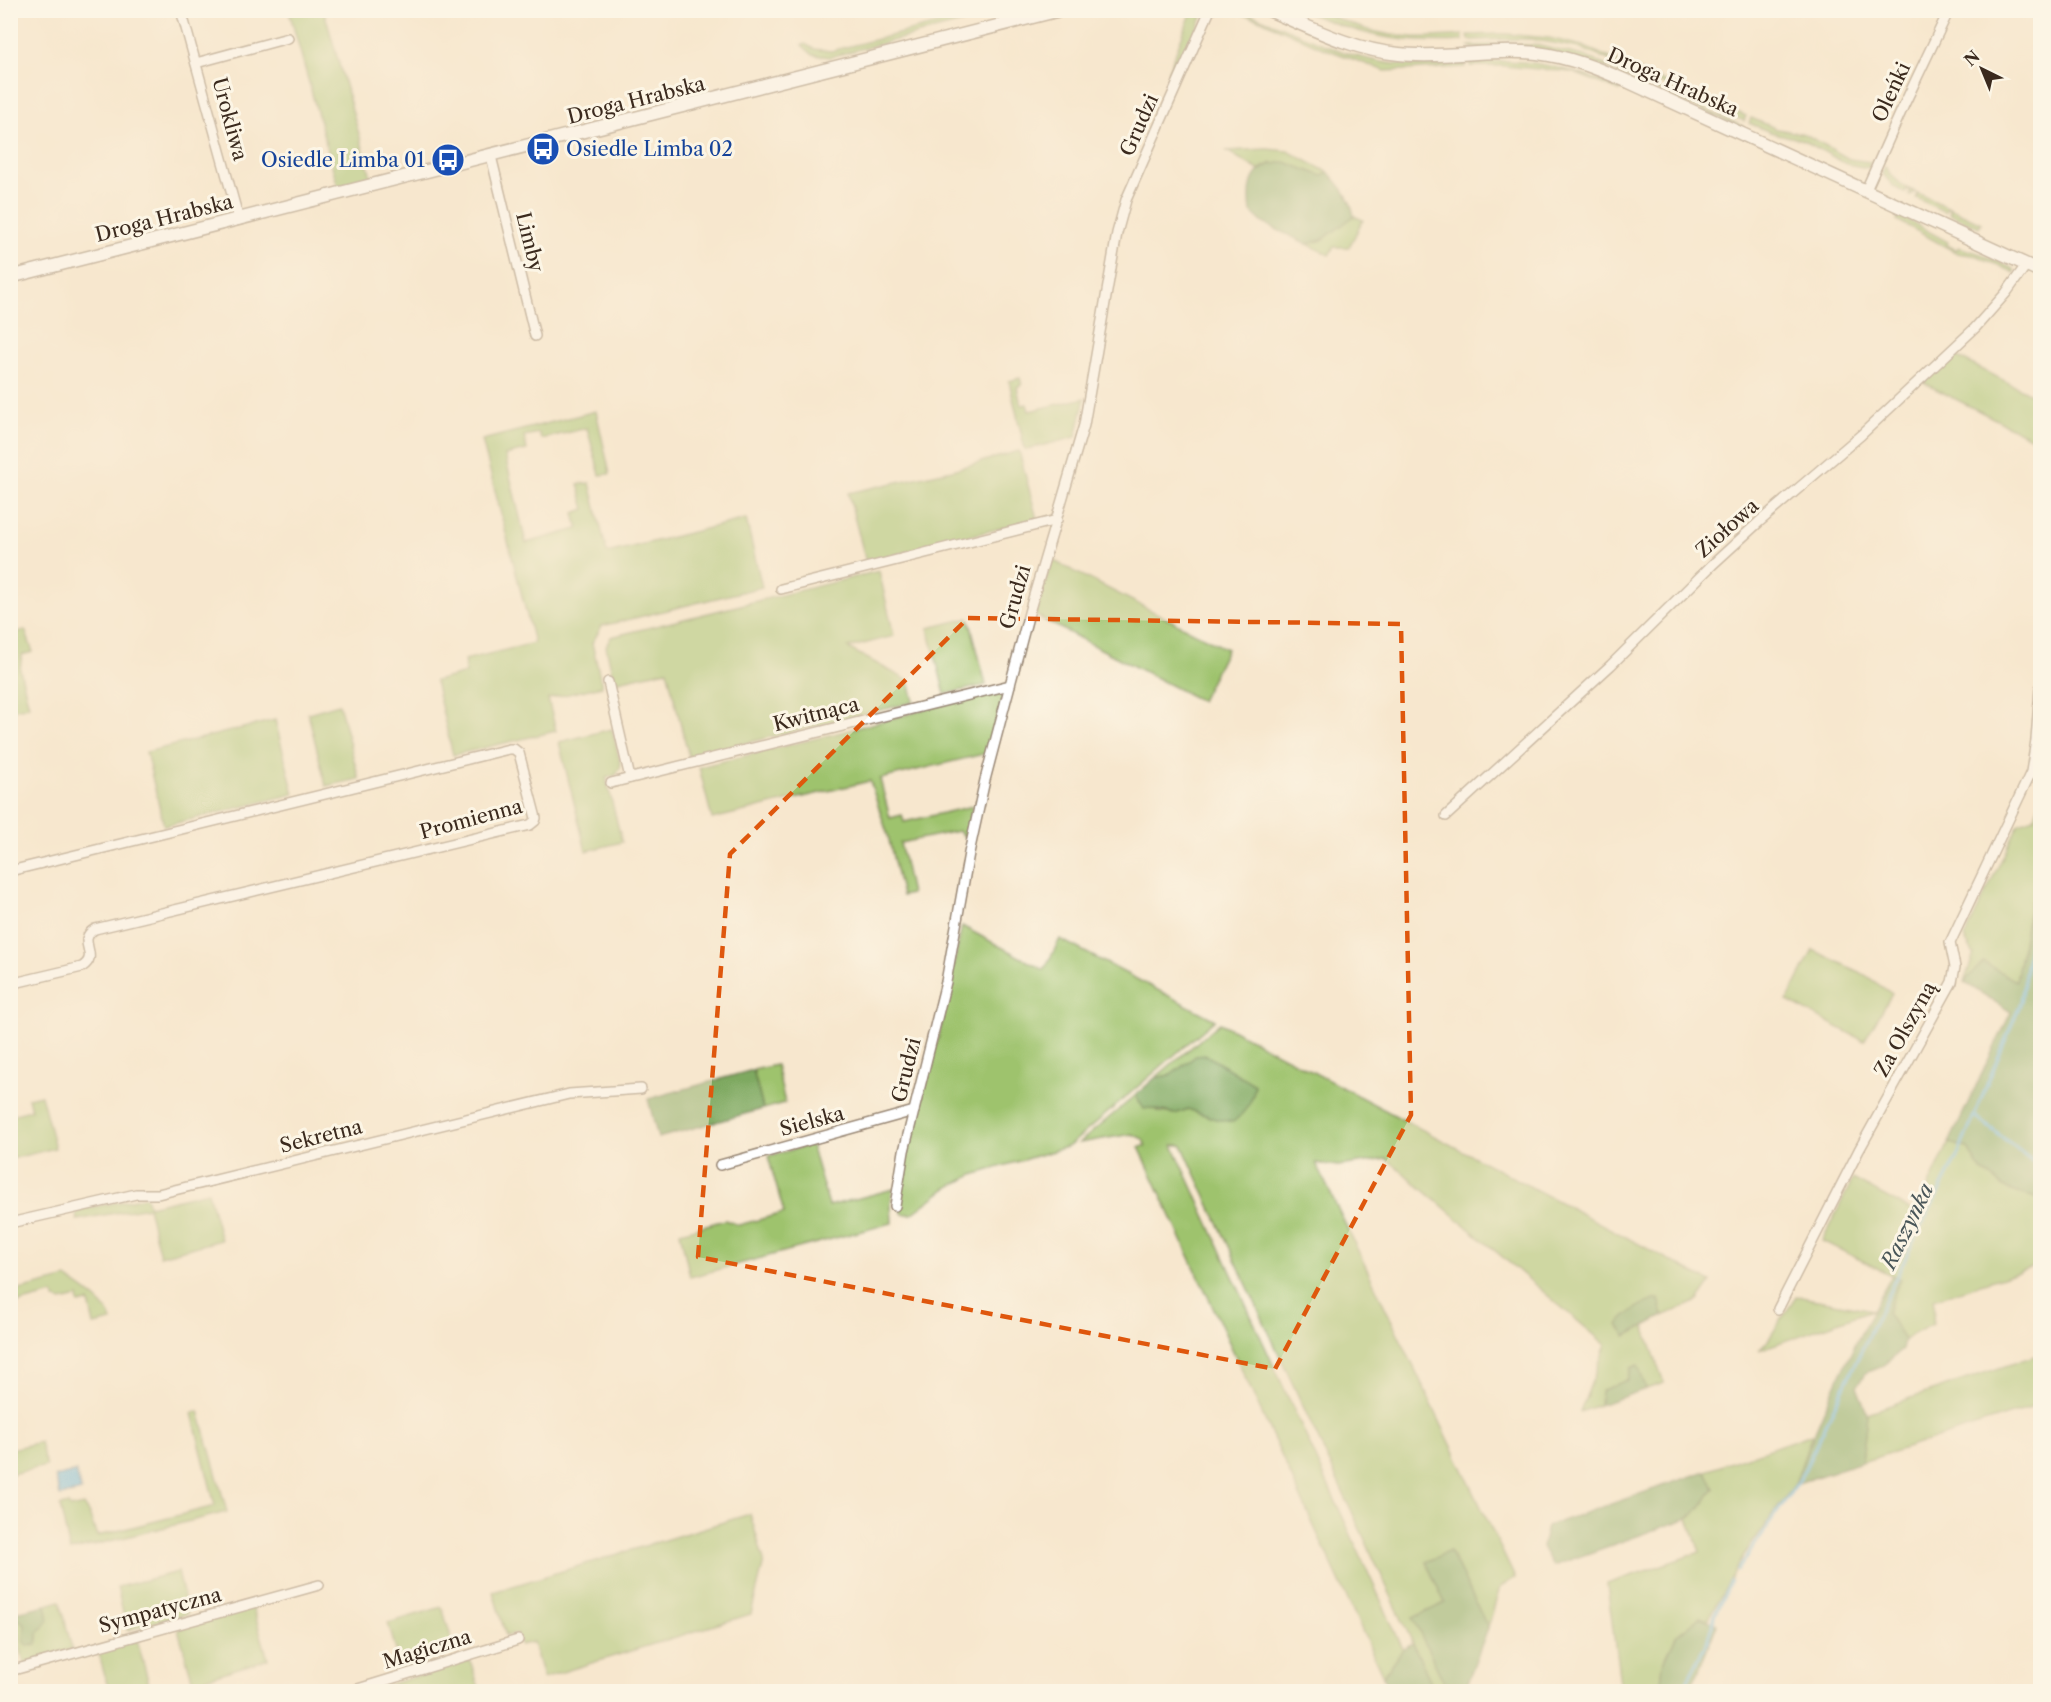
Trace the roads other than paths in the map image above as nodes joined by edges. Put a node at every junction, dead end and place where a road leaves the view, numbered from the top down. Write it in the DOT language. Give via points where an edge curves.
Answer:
graph roads {
  1 [pos="181,10"];
  2 [pos="1060,10"];
  3 [pos="1210,10"];
  4 [pos="1269,10"];
  5 [pos="1949,10"];
  6 [pos="288,38"];
  7 [pos="195,63"];
  8 [pos="491,156"];
  9 [pos="1866,190"];
  10 [pos="238,220"];
  11 [pos="2027,264"];
  12 [pos="2040,271"];
  13 [pos="10,277"];
  14 [pos="535,336"];
  15 [pos="1057,520"];
  16 [pos="781,589"];
  17 [pos="608,682"];
  18 [pos="1010,685"];
  19 [pos="2040,688"];
  20 [pos="630,778"];
  21 [pos="610,783"];
  22 [pos="1446,816"];
  23 [pos="10,871"];
  24 [pos="10,984"];
  25 [pos="641,1089"];
  26 [pos="914,1111"];
  27 [pos="720,1165"];
  28 [pos="895,1206"];
  29 [pos="10,1223"];
  30 [pos="1778,1309"];
  31 [pos="319,1585"];
  32 [pos="518,1640"];
  33 [pos="10,1671"];
  34 [pos="348,1692"];
  1 -- 7 [label="street, Urokliwa"];
  2 -- 8 [label="street, Droga Hrabska"];
  3 -- 15 [label="street, Grudzi" via="1126,200 1084,425"];
  4 -- 9 [label="street, Droga Hrabska" via="1352,45 1379,51 1419,56 1520,52 1571,59"];
  5 -- 9 [label="street, Oleńki"];
  6 -- 7 [label="street, Urokliwa"];
  7 -- 10 [label="street, Urokliwa"];
  8 -- 10 [label="street, Droga Hrabska"];
  8 -- 14 [label="street, Limby"];
  9 -- 11 [label="street, Droga Hrabska"];
  10 -- 13 [label="street, Droga Hrabska"];
  11 -- 12 [label="street, Droga Hrabska"];
  11 -- 22 [label="street, Ziołowa" via="1975,328 1861,435 1712,565 1611,665"];
  15 -- 16 [label="street"];
  15 -- 18 [label="street, Grudzi"];
  17 -- 20 [label="street"];
  18 -- 20 [label="street, Kwitnąca"];
  18 -- 26 [label="street, Grudzi" via="985,780 946,982"];
  19 -- 30 [label="street, Za Olszyną" via="2031,772 1950,943 1955,967 1952,982 1859,1150"];
  20 -- 21 [label="street, Kwitnąca"];
  23 -- 24 [label="street, Promienna" via="509,748 519,753 536,818 530,825 95,929 87,939 87,964"];
  25 -- 29 [label="street, Sekretna" via="568,1094 158,1194 136,1194"];
  26 -- 27 [label="street, Sielska"];
  26 -- 28 [label="street, Grudzi"];
  31 -- 33 [label="street, Sympatyczna"];
  32 -- 34 [label="street, Magiczna"];
}
